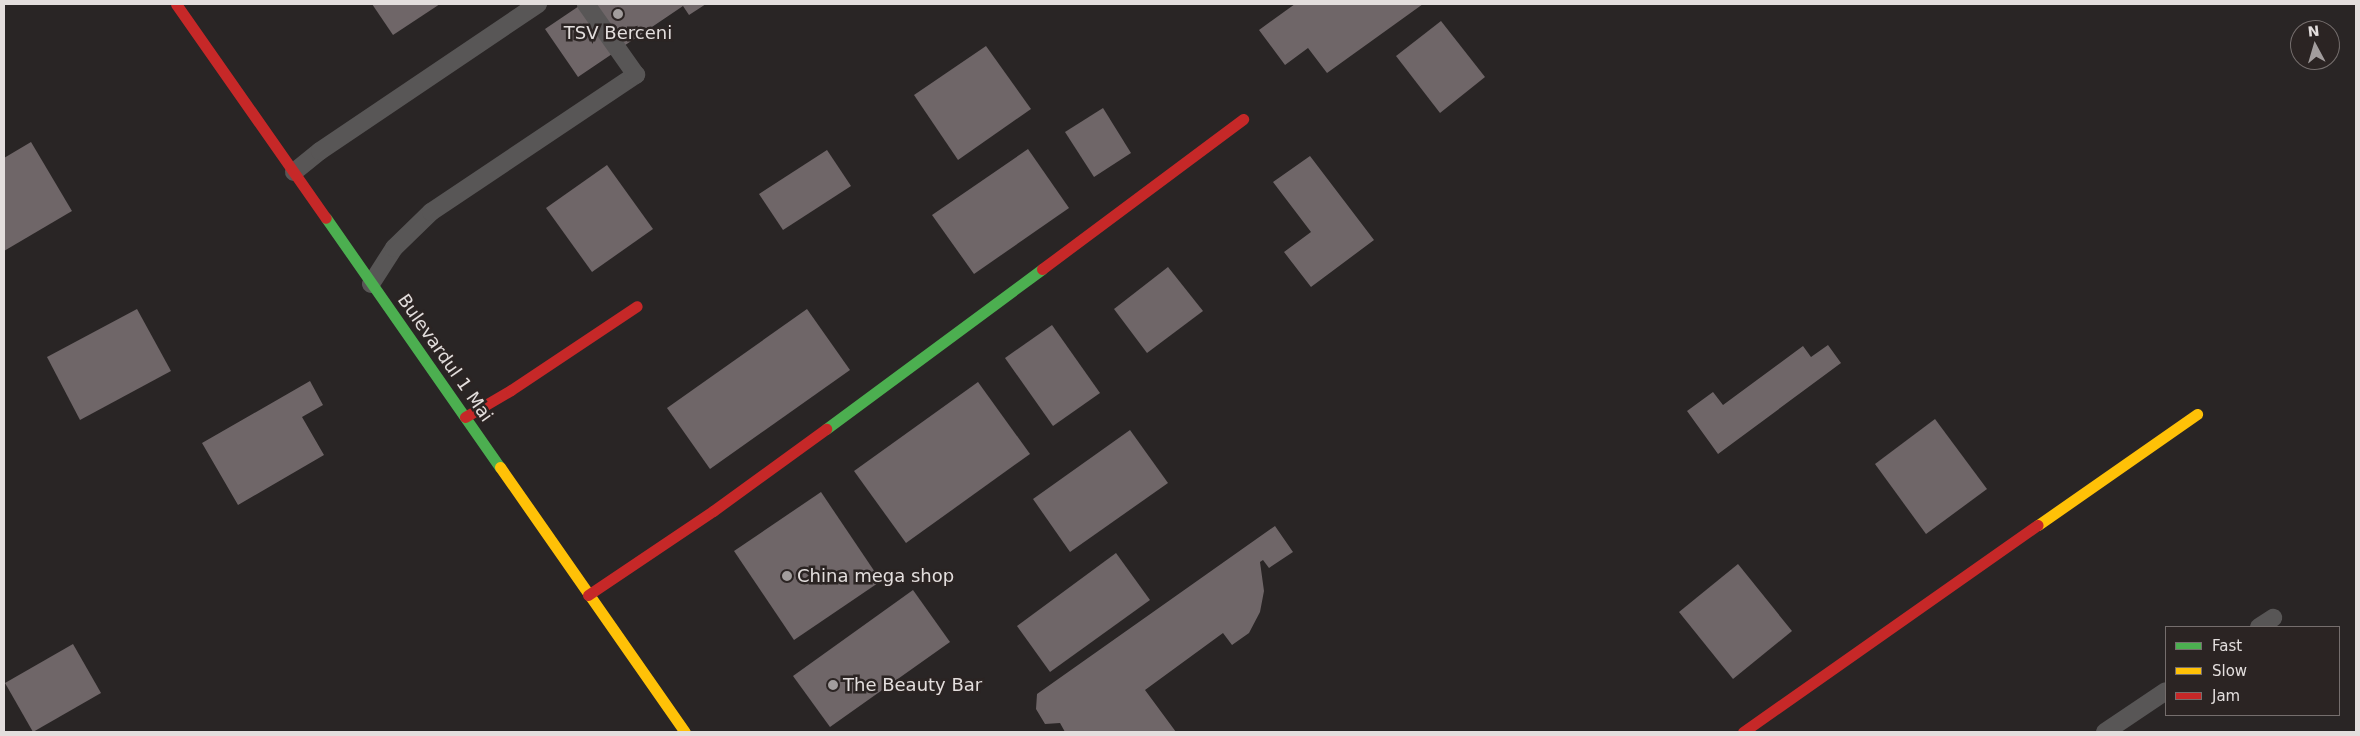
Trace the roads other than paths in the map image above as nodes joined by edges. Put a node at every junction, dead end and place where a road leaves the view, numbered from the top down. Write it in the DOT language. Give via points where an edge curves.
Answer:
graph roads {
  1 [pos="176,4"];
  2 [pos="538,4"];
  3 [pos="586,4"];
  4 [pos="1243,119"];
  5 [pos="294,172"];
  6 [pos="371,284"];
  7 [pos="637,306"];
  8 [pos="2198,414"];
  9 [pos="465,417"];
  10 [pos="588,595"];
  11 [pos="2165,692"];
  12 [pos="685,732"];
  13 [pos="1743,732"];
  14 [pos="2105,732"];
  1 -- 5 [label="street, Bulevardul 1 Mai"];
  2 -- 5 [label="lane" via="320,151"];
  3 -- 6 [label="lane" via="636,75 431,212 394,248"];
  4 -- 10 [label="street" via="913,366 713,511"];
  5 -- 6 [label="street, Bulevardul 1 Mai"];
  6 -- 9 [label="street, Bulevardul 1 Mai"];
  7 -- 9 [label="street"];
  8 -- 13 [label="street"];
  9 -- 10 [label="street, Bulevardul 1 Mai"];
  10 -- 12 [label="street, Bulevardul 1 Mai"];
  11 -- 14 [label="lane"];
}
